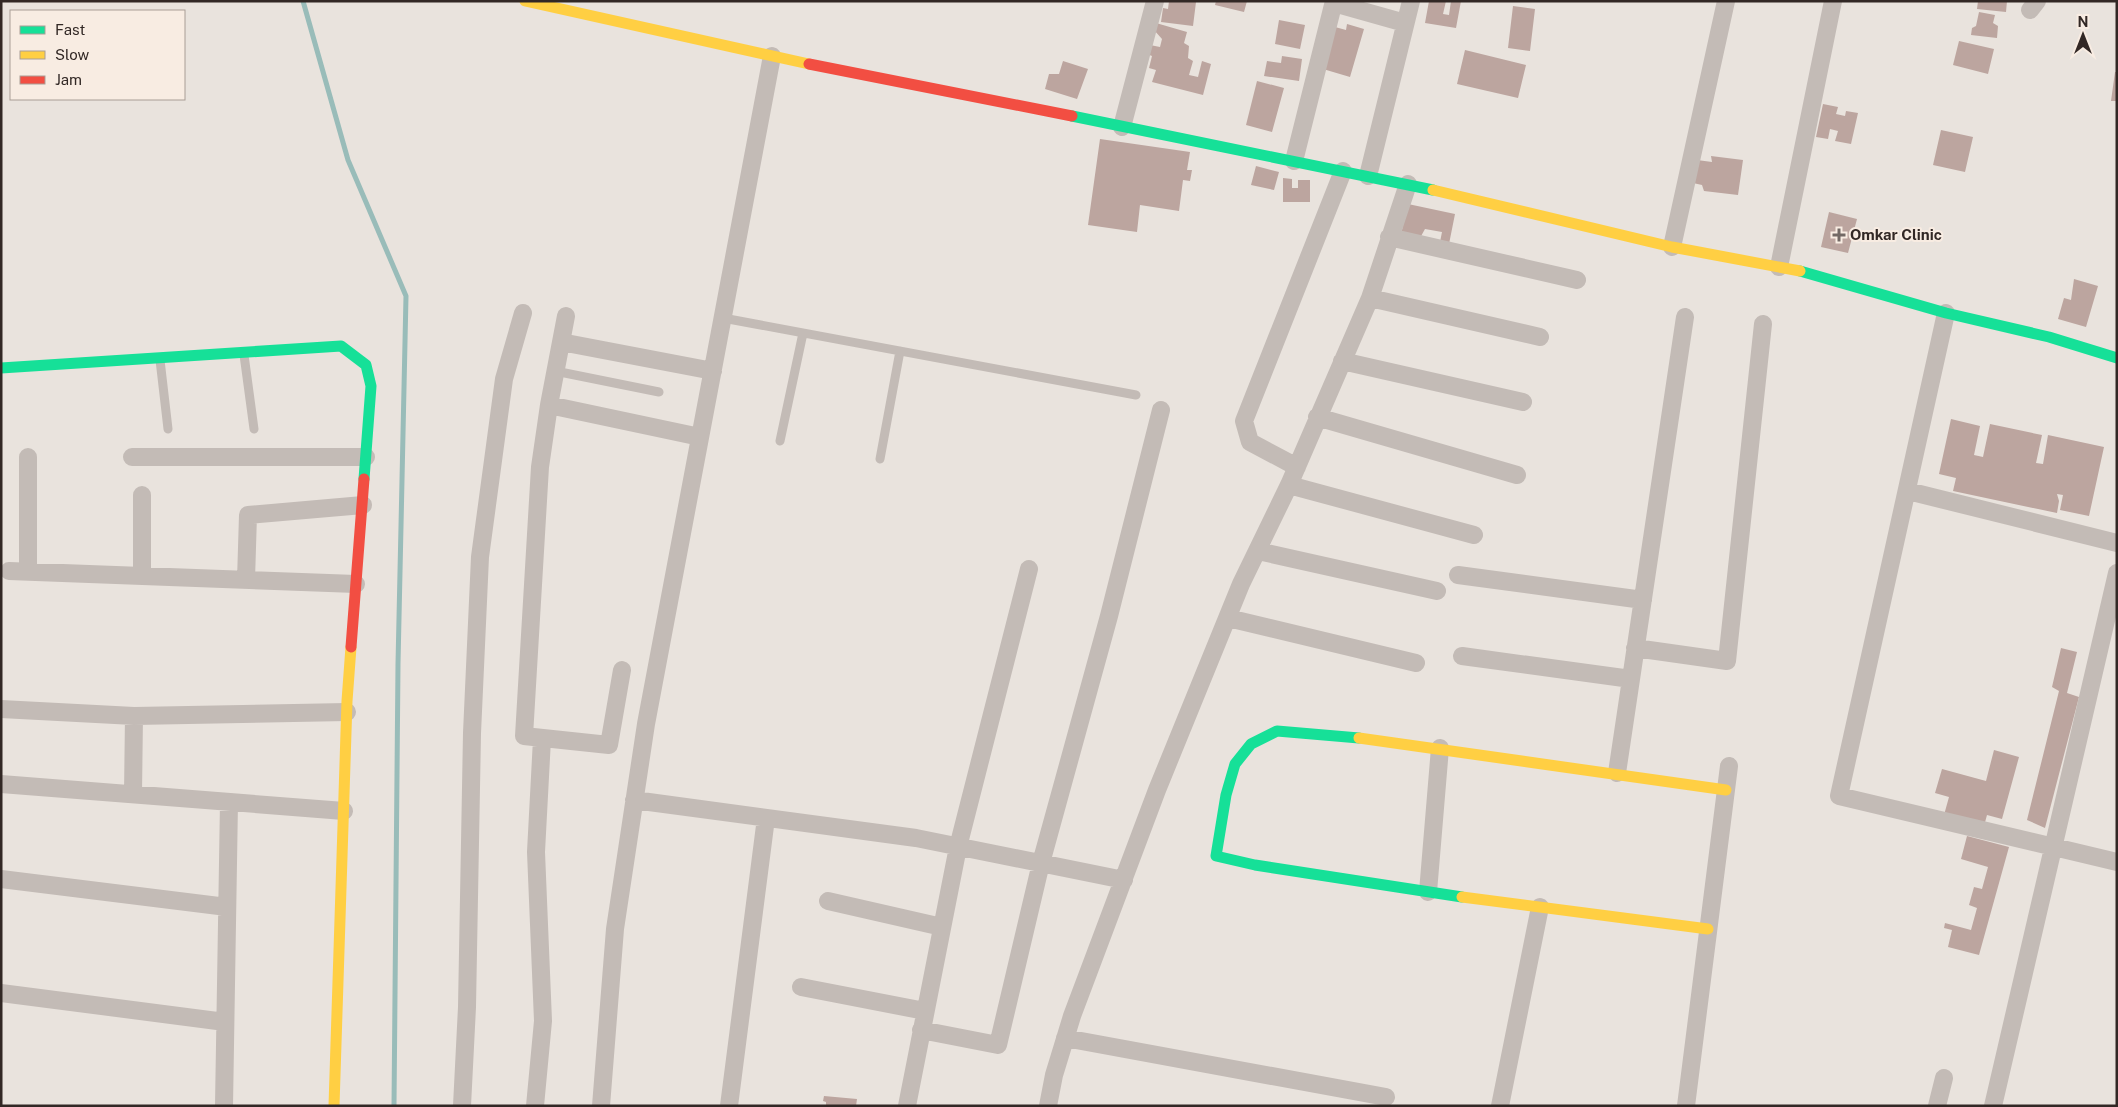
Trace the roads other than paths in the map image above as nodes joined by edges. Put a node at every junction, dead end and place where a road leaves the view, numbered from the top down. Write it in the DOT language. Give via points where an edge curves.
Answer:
graph roads {
  1 [pos="525,1"];
  2 [pos="1155,1"];
  3 [pos="1411,1"];
  4 [pos="1726,1"];
  5 [pos="1833,1"];
  6 [pos="1334,2"];
  7 [pos="576,7"];
  8 [pos="1406,23"];
  9 [pos="772,56"];
  10 [pos="1122,127"];
  11 [pos="1294,161"];
  12 [pos="1343,171"];
  13 [pos="1368,176"];
  14 [pos="1408,184"];
  15 [pos="1389,237"];
  16 [pos="1672,247"];
  17 [pos="1779,267"];
  18 [pos="1576,280"];
  19 [pos="1370,298"];
  20 [pos="523,313"];
  21 [pos="1946,313"];
  22 [pos="566,316"];
  23 [pos="1685,317"];
  24 [pos="723,318"];
  25 [pos="1763,324"];
  26 [pos="803,333"];
  27 [pos="1540,337"];
  28 [pos="561,342"];
  29 [pos="900,351"];
  30 [pos="243,352"];
  31 [pos="160,358"];
  32 [pos="2117,358"];
  33 [pos="1342,361"];
  34 [pos="1,368"];
  35 [pos="713,371"];
  36 [pos="555,372"];
  37 [pos="659,392"];
  38 [pos="1136,395"];
  39 [pos="1523,402"];
  40 [pos="549,405"];
  41 [pos="1161,410"];
  42 [pos="1317,417"];
  43 [pos="168,429"];
  44 [pos="254,429"];
  45 [pos="700,437"];
  46 [pos="780,441"];
  47 [pos="28,457"];
  48 [pos="132,457"];
  49 [pos="366,457"];
  50 [pos="880,459"];
  51 [pos="1297,466"];
  52 [pos="1517,475"];
  53 [pos="1289,485"];
  54 [pos="1908,491"];
  55 [pos="142,496"];
  56 [pos="363,505"];
  57 [pos="1474,535"];
  58 [pos="2117,543"];
  59 [pos="1258,551"];
  60 [pos="1029,569"];
  61 [pos="9,570"];
  62 [pos="28,571"];
  63 [pos="2117,573"];
  64 [pos="1458,575"];
  65 [pos="142,576"];
  66 [pos="246,580"];
  67 [pos="356,584"];
  68 [pos="1437,590"];
  69 [pos="1643,600"];
  70 [pos="2113,609"];
  71 [pos="1228,618"];
  72 [pos="1635,648"];
  73 [pos="1462,656"];
  74 [pos="1416,663"];
  75 [pos="622,670"];
  76 [pos="1631,679"];
  77 [pos="1,709"];
  78 [pos="347,712"];
  79 [pos="134,716"];
  80 [pos="542,739"];
  81 [pos="1440,748"];
  82 [pos="1728,766"];
  83 [pos="1617,773"];
  84 [pos="1,784"];
  85 [pos="1726,790"];
  86 [pos="133,794"];
  87 [pos="634,800"];
  88 [pos="228,802"];
  89 [pos="344,810"];
  90 [pos="766,818"];
  91 [pos="958,847"];
  92 [pos="2053,847"];
  93 [pos="2117,862"];
  94 [pos="1041,863"];
  95 [pos="1,879"];
  96 [pos="1124,880"];
  97 [pos="1428,892"];
  98 [pos="828,901"];
  99 [pos="227,907"];
  100 [pos="1540,907"];
  101 [pos="942,927"];
  102 [pos="1708,929"];
  103 [pos="802,987"];
  104 [pos="1,993"];
  105 [pos="925,1011"];
  106 [pos="225,1022"];
  107 [pos="921,1030"];
  108 [pos="1066,1038"];
  109 [pos="1944,1078"];
  110 [pos="1386,1098"];
  111 [pos="224,1106"];
  112 [pos="334,1106"];
  113 [pos="462,1106"];
  114 [pos="535,1106"];
  115 [pos="601,1106"];
  116 [pos="729,1106"];
  117 [pos="907,1106"];
  118 [pos="1048,1106"];
  119 [pos="1500,1106"];
  120 [pos="1686,1106"];
  121 [pos="1937,1106"];
  122 [pos="1993,1106"];
  1 -- 7 [label="street"];
  2 -- 10 [label="street"];
  3 -- 8 [label="street"];
  4 -- 16 [label="street"];
  5 -- 17 [label="street"];
  6 -- 8 [label="street"];
  6 -- 11 [label="street"];
  7 -- 9 [label="street"];
  8 -- 13 [label="street"];
  9 -- 10 [label="street"];
  9 -- 24 [label="street"];
  10 -- 11 [label="street"];
  11 -- 12 [label="street"];
  12 -- 13 [label="street"];
  12 -- 51 [label="street" via="1244,421 1250,442"];
  13 -- 14 [label="street"];
  14 -- 15 [label="street"];
  14 -- 16 [label="street"];
  15 -- 18 [label="street"];
  15 -- 19 [label="street"];
  16 -- 17 [label="street"];
  17 -- 21 [label="street" via="1814,274"];
  19 -- 27 [label="street"];
  19 -- 33 [label="street"];
  20 -- 113 [label="street" via="504,380 480,557 472,733 468,1007"];
  21 -- 32 [label="street" via="2049,336"];
  21 -- 54 [label="street"];
  22 -- 28 [label="street"];
  23 -- 69 [label="street"];
  24 -- 26 [label="lane"];
  24 -- 35 [label="street"];
  25 -- 72 [label="street" via="1727,661"];
  26 -- 29 [label="lane"];
  26 -- 46 [label="lane"];
  28 -- 35 [label="street"];
  28 -- 36 [label="street"];
  29 -- 38 [label="lane"];
  29 -- 50 [label="lane"];
  30 -- 31 [label="street"];
  30 -- 44 [label="lane"];
  30 -- 49 [label="street" via="340,346 366,365 371,386"];
  31 -- 34 [label="street"];
  31 -- 43 [label="lane"];
  33 -- 39 [label="street"];
  33 -- 42 [label="street"];
  35 -- 45 [label="street"];
  36 -- 37 [label="lane"];
  36 -- 40 [label="street"];
  40 -- 45 [label="street"];
  40 -- 80 [label="street" via="540,467 524,736"];
  41 -- 94 [label="street"];
  42 -- 51 [label="street"];
  42 -- 52 [label="street"];
  45 -- 87 [label="street"];
  47 -- 62 [label="street"];
  48 -- 49 [label="street"];
  49 -- 56 [label="street"];
  51 -- 53 [label="street"];
  53 -- 57 [label="street"];
  53 -- 59 [label="street"];
  54 -- 58 [label="street"];
  54 -- 92 [label="street" via="1839,796"];
  55 -- 65 [label="street"];
  56 -- 66 [label="street" via="248,515"];
  56 -- 67 [label="street"];
  59 -- 68 [label="street"];
  59 -- 71 [label="street"];
  60 -- 91 [label="street"];
  61 -- 62 [label="street"];
  62 -- 65 [label="street"];
  63 -- 70 [label="street"];
  64 -- 69 [label="street"];
  65 -- 66 [label="street"];
  66 -- 67 [label="street"];
  67 -- 78 [label="street"];
  69 -- 72 [label="street"];
  70 -- 92 [label="street"];
  71 -- 74 [label="street"];
  71 -- 96 [label="street" via="1157,790"];
  72 -- 76 [label="street"];
  73 -- 76 [label="street"];
  75 -- 80 [label="street" via="609,745"];
  76 -- 83 [label="street"];
  77 -- 79 [label="street"];
  78 -- 79 [label="street"];
  78 -- 89 [label="street"];
  79 -- 86 [label="street"];
  80 -- 114 [label="street" via="536,852 544,1021"];
  81 -- 83 [label="street"];
  81 -- 97 [label="street"];
  81 -- 97 [label="street" via="1277,731 1251,744 1236,764 1226,795 1216,856"];
  82 -- 85 [label="street"];
  83 -- 85 [label="street"];
  84 -- 86 [label="street"];
  85 -- 102 [label="street"];
  86 -- 88 [label="street"];
  87 -- 90 [label="street"];
  87 -- 115 [label="street" via="615,928"];
  88 -- 89 [label="street"];
  88 -- 99 [label="street"];
  89 -- 112 [label="street"];
  90 -- 91 [label="street" via="916,838"];
  90 -- 116 [label="street"];
  91 -- 94 [label="street"];
  91 -- 101 [label="street"];
  92 -- 93 [label="street"];
  92 -- 122 [label="street"];
  94 -- 96 [label="street"];
  94 -- 107 [label="street" via="998,1045"];
  95 -- 99 [label="street"];
  96 -- 108 [label="street"];
  97 -- 100 [label="street"];
  98 -- 101 [label="street"];
  99 -- 106 [label="street"];
  100 -- 102 [label="street"];
  100 -- 119 [label="street"];
  101 -- 105 [label="street"];
  102 -- 120 [label="street"];
  103 -- 105 [label="street"];
  104 -- 106 [label="street"];
  105 -- 107 [label="street"];
  106 -- 111 [label="street"];
  107 -- 117 [label="street"];
  108 -- 110 [label="street"];
  108 -- 118 [label="street"];
  109 -- 121 [label="street"];
}
